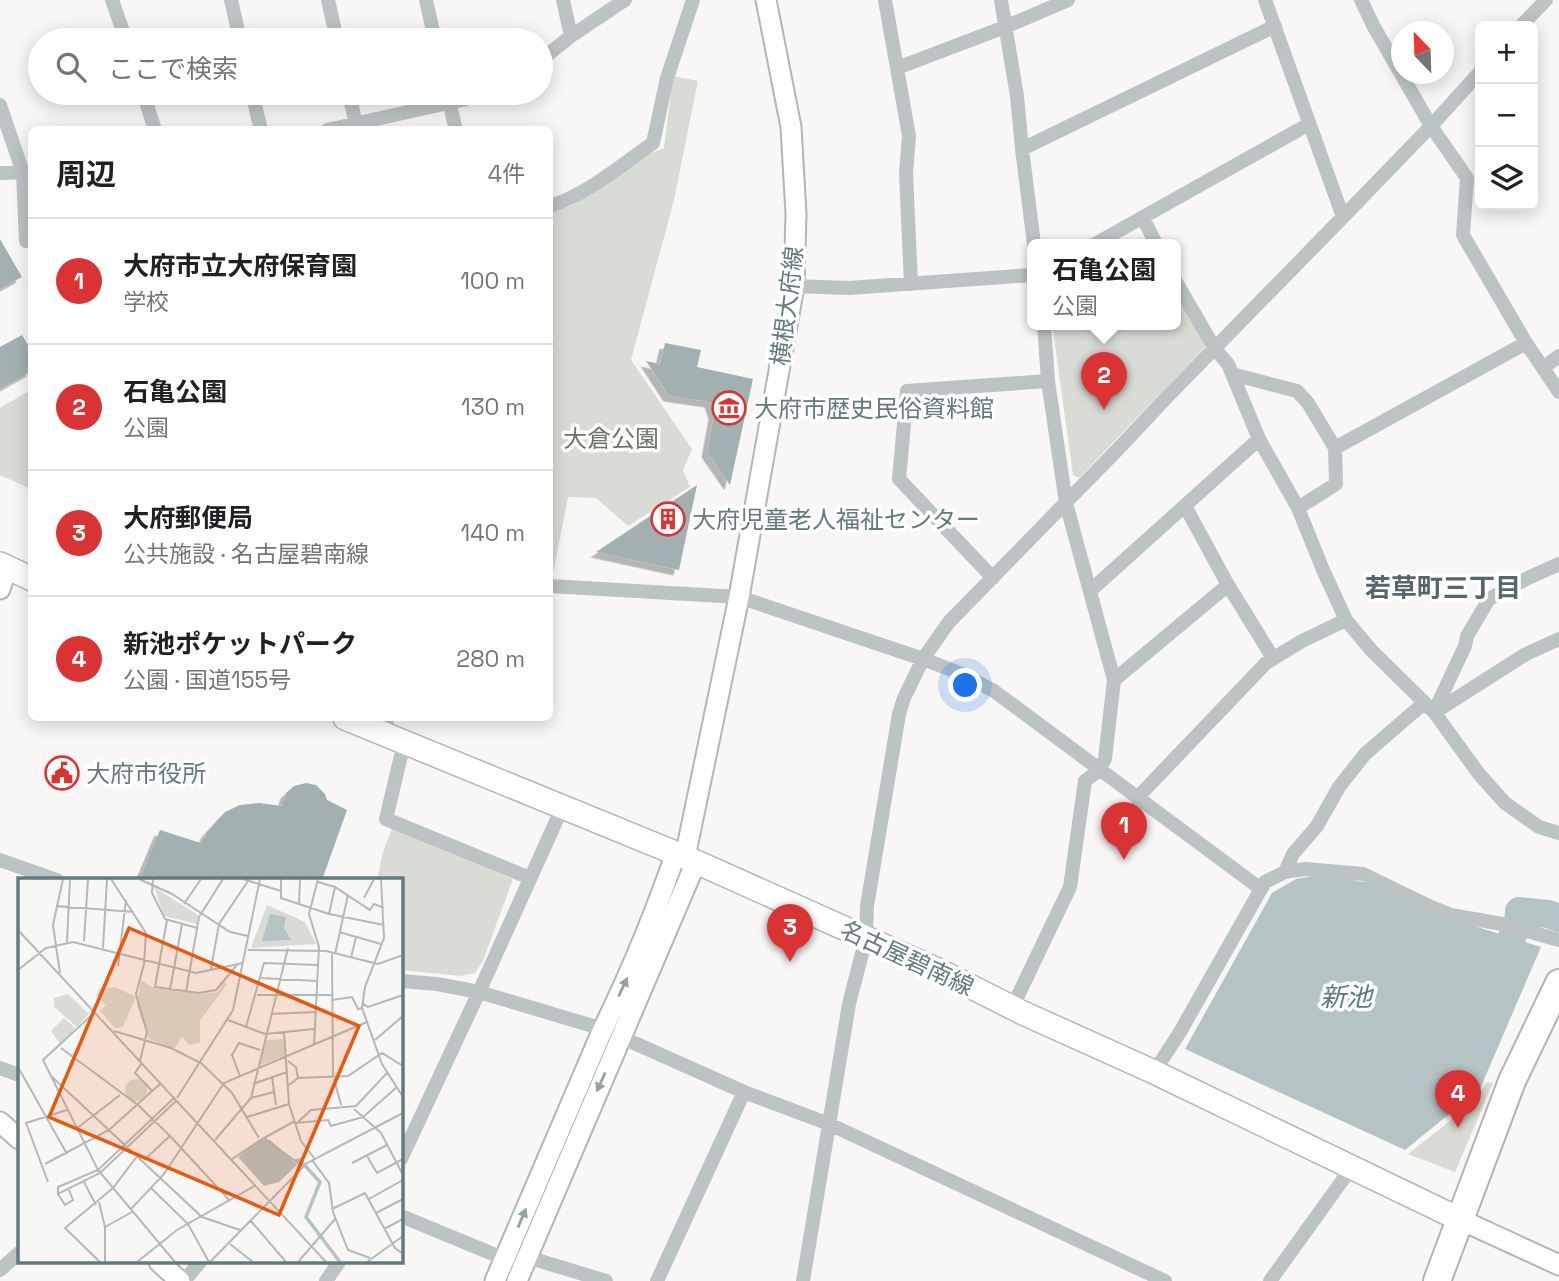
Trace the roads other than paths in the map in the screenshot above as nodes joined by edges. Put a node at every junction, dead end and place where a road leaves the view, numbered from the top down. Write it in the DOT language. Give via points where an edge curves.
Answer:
graph roads {
  1 [pos="112,0"];
  2 [pos="231,0"];
  3 [pos="328,0"];
  4 [pos="426,0"];
  5 [pos="563,0"];
  6 [pos="625,0"];
  7 [pos="693,0"];
  8 [pos="766,0"];
  9 [pos="885,0"];
  10 [pos="1001,0"];
  11 [pos="1068,0"];
  12 [pos="1265,0"];
  13 [pos="1361,0"];
  14 [pos="1546,0"];
  15 [pos="1526,21"];
  16 [pos="1275,26"];
  17 [pos="1005,27"];
  18 [pos="122,28"];
  19 [pos="237,28"];
  20 [pos="334,28"];
  21 [pos="432,28"];
  22 [pos="571,36"];
  23 [pos="553,51"];
  24 [pos="897,68"];
  25 [pos="1475,78"];
  26 [pos="0,105"];
  27 [pos="147,105"];
  28 [pos="255,105"];
  29 [pos="352,105"];
  30 [pos="423,105"];
  31 [pos="450,105"];
  32 [pos="1309,124"];
  33 [pos="154,126"];
  34 [pos="260,126"];
  35 [pos="356,126"];
  36 [pos="455,126"];
  37 [pos="1431,126"];
  38 [pos="1022,149"];
  39 [pos="27,172"];
  40 [pos="0,173"];
  41 [pos="553,205"];
  42 [pos="1343,217"];
  43 [pos="1143,218"];
  44 [pos="1033,239"];
  45 [pos="1104,239"];
  46 [pos="1154,239"];
  47 [pos="26,241"];
  48 [pos="1027,275"];
  49 [pos="911,284"];
  50 [pos="794,286"];
  51 [pos="1181,291"];
  52 [pos="1044,330"];
  53 [pos="1526,343"];
  54 [pos="1215,349"];
  55 [pos="1559,356"];
  56 [pos="1543,368"];
  57 [pos="1233,374"];
  58 [pos="1048,381"];
  59 [pos="1559,392"];
  60 [pos="1259,439"];
  61 [pos="1335,447"];
  62 [pos="1066,503"];
  63 [pos="1185,506"];
  64 [pos="1297,508"];
  65 [pos="1559,564"];
  66 [pos="2,574"];
  67 [pos="28,578"];
  68 [pos="993,578"];
  69 [pos="1228,585"];
  70 [pos="553,586"];
  71 [pos="1090,591"];
  72 [pos="739,597"];
  73 [pos="1346,620"];
  74 [pos="1559,639"];
  75 [pos="1273,658"];
  76 [pos="923,659"];
  77 [pos="1114,680"];
  78 [pos="1429,708"];
  79 [pos="355,721"];
  80 [pos="393,732"];
  81 [pos="1099,770"];
  82 [pos="1137,797"];
  83 [pos="563,806"];
  84 [pos="1559,833"];
  85 [pos="686,857"];
  86 [pos="0,860"];
  87 [pos="1285,872"];
  88 [pos="51,878"];
  89 [pos="530,878"];
  90 [pos="1261,889"];
  91 [pos="866,938"];
  92 [pos="1559,940"];
  93 [pos="402,981"];
  94 [pos="1559,982"];
  95 [pos="480,992"];
  96 [pos="1012,1008"];
  97 [pos="603,1028"];
  98 [pos="621,1037"];
  99 [pos="0,1068"];
  100 [pos="1154,1072"];
  101 [pos="18,1074"];
  102 [pos="744,1092"];
  103 [pos="0,1122"];
  104 [pos="829,1124"];
  105 [pos="18,1138"];
  106 [pos="402,1157"];
  107 [pos="1353,1167"];
  108 [pos="402,1216"];
  109 [pos="1460,1219"];
  110 [pos="18,1254"];
  111 [pos="527,1257"];
  112 [pos="505,1259"];
  113 [pos="161,1264"];
  114 [pos="198,1264"];
  115 [pos="339,1264"];
  116 [pos="1559,1265"];
  117 [pos="0,1270"];
  118 [pos="182,1281"];
  119 [pos="326,1281"];
  120 [pos="495,1281"];
  121 [pos="517,1281"];
  122 [pos="605,1281"];
  123 [pos="657,1281"];
  124 [pos="803,1281"];
  125 [pos="1165,1281"];
  126 [pos="1270,1281"];
  127 [pos="1437,1281"];
  1 -- 18 [label="street"];
  2 -- 19 [label="street"];
  3 -- 20 [label="street"];
  4 -- 21 [label="street"];
  5 -- 22 [label="street"];
  6 -- 22 [label="street"];
  7 -- 41 [label="street" via="667,78 653,144 598,183"];
  8 -- 50 [label="street, 横根大府線" via="791,128"];
  9 -- 24 [label="street"];
  10 -- 17 [label="street"];
  11 -- 17 [label="street"];
  12 -- 16 [label="street"];
  13 -- 37 [label="street"];
  14 -- 15 [label="street"];
  16 -- 32 [label="street"];
  16 -- 38 [label="street"];
  17 -- 24 [label="street"];
  17 -- 38 [label="street"];
  22 -- 23 [label="street"];
  24 -- 49 [label="street" via="909,135 906,173"];
  25 -- 37 [label="street"];
  26 -- 39 [label="street"];
  27 -- 33 [label="street"];
  28 -- 34 [label="street"];
  29 -- 35 [label="street"];
  30 -- 35 [label="street"];
  31 -- 36 [label="street"];
  32 -- 42 [label="street"];
  32 -- 43 [label="street"];
  37 -- 42 [label="street"];
  37 -- 53 [label="street" via="1467,178 1463,235"];
  38 -- 44 [label="street"];
  39 -- 40 [label="street"];
  39 -- 47 [label="street"];
  42 -- 54 [label="street"];
  43 -- 45 [label="street"];
  43 -- 46 [label="street"];
  48 -- 49 [label="street"];
  49 -- 50 [label="street" via="849,289"];
  50 -- 72 [label="street, 横根大府線"];
  51 -- 54 [label="street"];
  52 -- 58 [label="street"];
  53 -- 56 [label="street"];
  53 -- 61 [label="street"];
  54 -- 57 [label="street"];
  54 -- 62 [label="street"];
  55 -- 56 [label="street"];
  56 -- 59 [label="street"];
  57 -- 60 [label="street"];
  57 -- 61 [label="street" via="1297,391"];
  58 -- 62 [label="street"];
  58 -- 68 [label="street" via="907,391 899,479"];
  60 -- 63 [label="street"];
  60 -- 64 [label="street"];
  61 -- 64 [label="street" via="1336,485"];
  62 -- 68 [label="street"];
  62 -- 71 [label="street"];
  63 -- 69 [label="street"];
  63 -- 71 [label="street"];
  64 -- 73 [label="street"];
  65 -- 78 [label="street" via="1489,599"];
  66 -- 67 [label="main road"];
  68 -- 76 [label="street" via="949,622"];
  69 -- 75 [label="street"];
  69 -- 77 [label="street"];
  70 -- 72 [label="street"];
  71 -- 77 [label="street"];
  72 -- 76 [label="street"];
  72 -- 85 [label="street, 横根大府線"];
  73 -- 75 [label="street"];
  73 -- 78 [label="street"];
  74 -- 78 [label="street"];
  75 -- 82 [label="street"];
  76 -- 81 [label="street" via="993,691"];
  76 -- 91 [label="street" via="899,714 867,906"];
  77 -- 81 [label="street" via="1105,760"];
  78 -- 84 [label="street" via="1505,803 1539,827"];
  78 -- 87 [label="street" via="1365,754"];
  79 -- 80 [label="main road, 名古屋碧南線"];
  80 -- 83 [label="main road, 名古屋碧南線"];
  80 -- 89 [label="street" via="386,818"];
  81 -- 82 [label="street"];
  81 -- 96 [label="street" via="1085,781 1070,887"];
  82 -- 90 [label="street"];
  83 -- 85 [label="main road, 名古屋碧南線"];
  83 -- 89 [label="street"];
  85 -- 91 [label="main road, 名古屋碧南線"];
  97 -- 85 [label="street, one-way" via="660,898"];
  85 -- 98 [label="street"];
  86 -- 88 [label="street"];
  87 -- 90 [label="street"];
  87 -- 92 [label="street" via="1306,869 1363,874 1451,915"];
  89 -- 95 [label="street"];
  90 -- 100 [label="street"];
  91 -- 96 [label="main road, 名古屋碧南線"];
  91 -- 104 [label="street" via="849,1004"];
  93 -- 95 [label="street"];
  94 -- 109 [label="highway" via="1512,1081"];
  95 -- 97 [label="street"];
  95 -- 106 [label="street"];
  96 -- 100 [label="main road, 名古屋碧南線"];
  97 -- 98 [label="street"];
  112 -- 97 [label="street, one-way"];
  98 -- 102 [label="street"];
  98 -- 111 [label="street, one-way"];
  99 -- 101 [label="street"];
  100 -- 107 [label="main road, 名古屋碧南線"];
  102 -- 104 [label="street"];
  102 -- 123 [label="street"];
  103 -- 105 [label="street"];
  104 -- 124 [label="street"];
  104 -- 125 [label="street"];
  107 -- 109 [label="main road, 名古屋碧南線"];
  107 -- 126 [label="street"];
  108 -- 112 [label="street"];
  109 -- 116 [label="street"];
  109 -- 127 [label="highway"];
  110 -- 117 [label="street"];
  111 -- 112 [label="street"];
  111 -- 121 [label="street"];
  111 -- 122 [label="street"];
  112 -- 120 [label="street"];
  113 -- 118 [label="street"];
  114 -- 118 [label="street"];
  115 -- 119 [label="street"];
}
